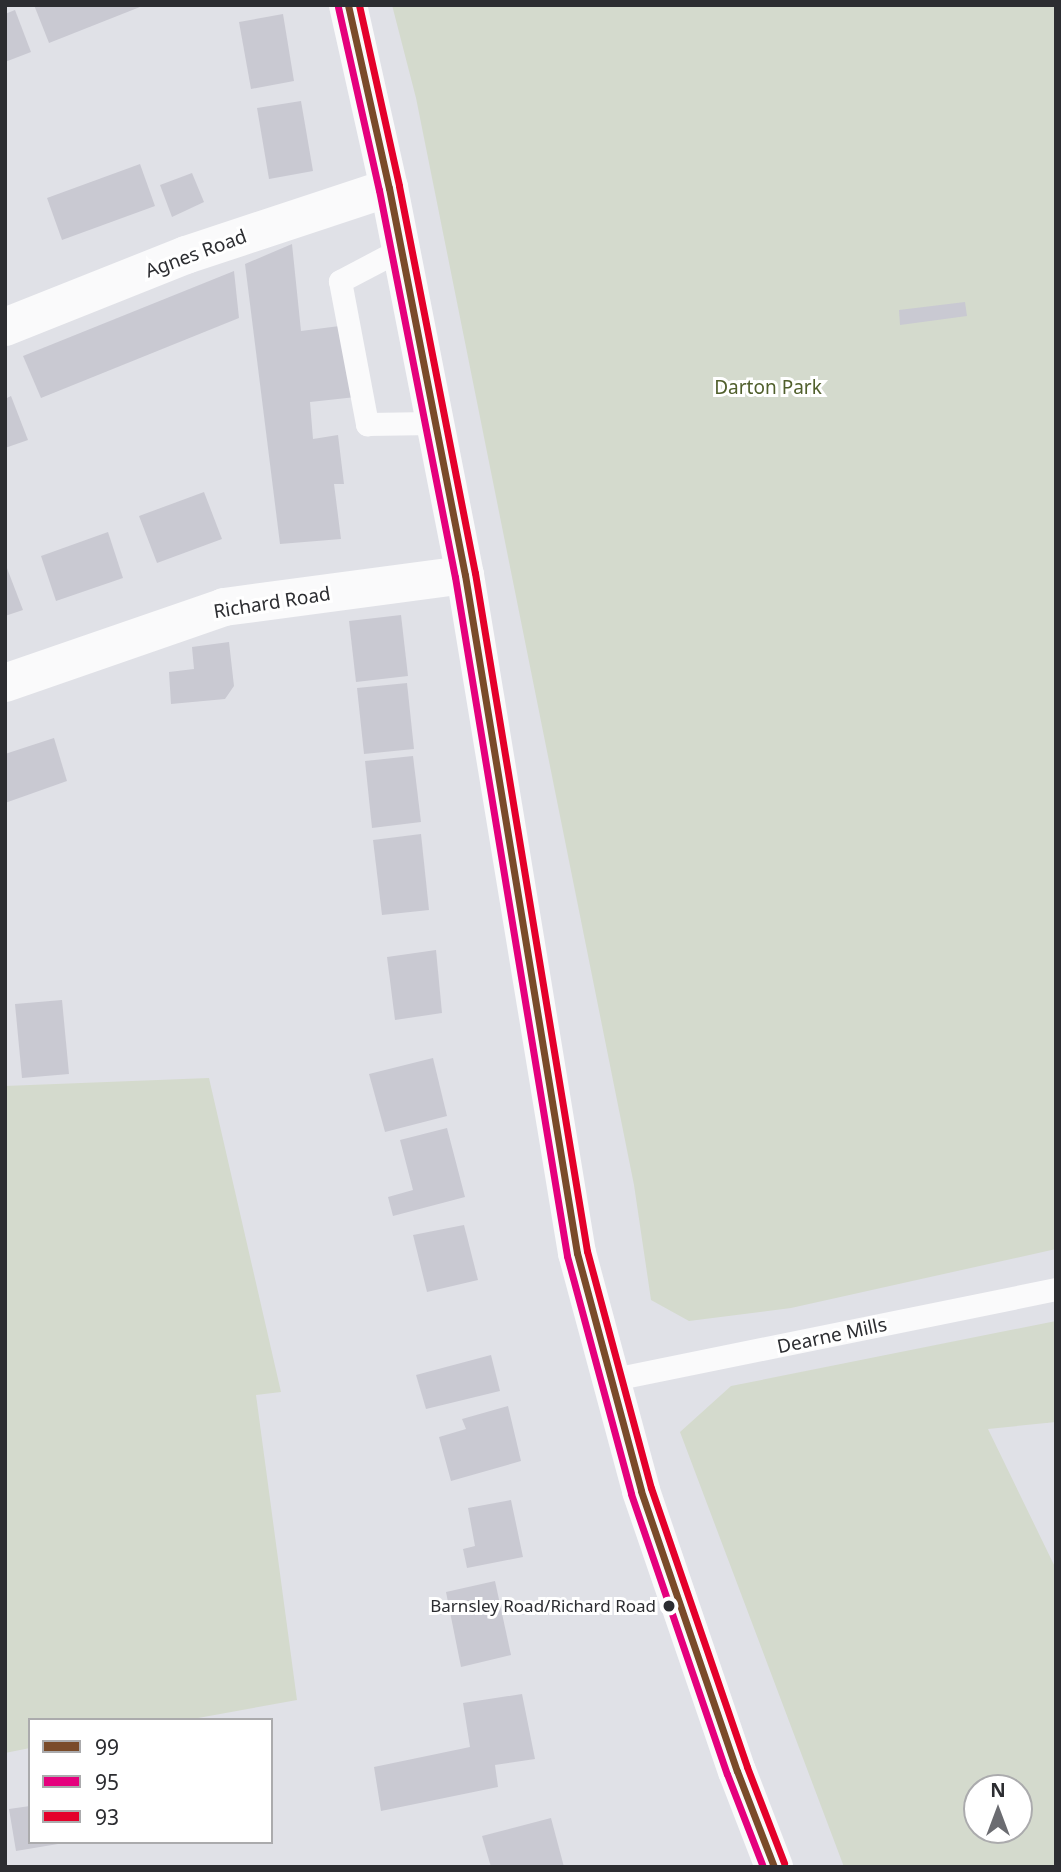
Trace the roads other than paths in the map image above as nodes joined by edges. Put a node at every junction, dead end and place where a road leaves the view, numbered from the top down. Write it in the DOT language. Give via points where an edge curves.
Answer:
graph roads {
  1 [pos="348,5"];
  2 [pos="390,188"];
  3 [pos="401,249"];
  4 [pos="5,327"];
  5 [pos="433,423"];
  6 [pos="465,575"];
  7 [pos="5,683"];
  8 [pos="1056,1289"];
  9 [pos="609,1380"];
  10 [pos="774,1867"];
  1 -- 2 [label="main road"];
  2 -- 3 [label="main road"];
  2 -- 4 [label="main road, Agnes Road" via="186,255"];
  3 -- 5 [label="main road"];
  3 -- 5 [label="lane" via="340,281 366,424"];
  5 -- 6 [label="main road"];
  6 -- 7 [label="main road, Richard Road" via="224,607"];
  6 -- 9 [label="main road" via="577,1253"];
  8 -- 9 [label="lane, Dearne Mills"];
  9 -- 10 [label="main road" via="640,1491"];
}
